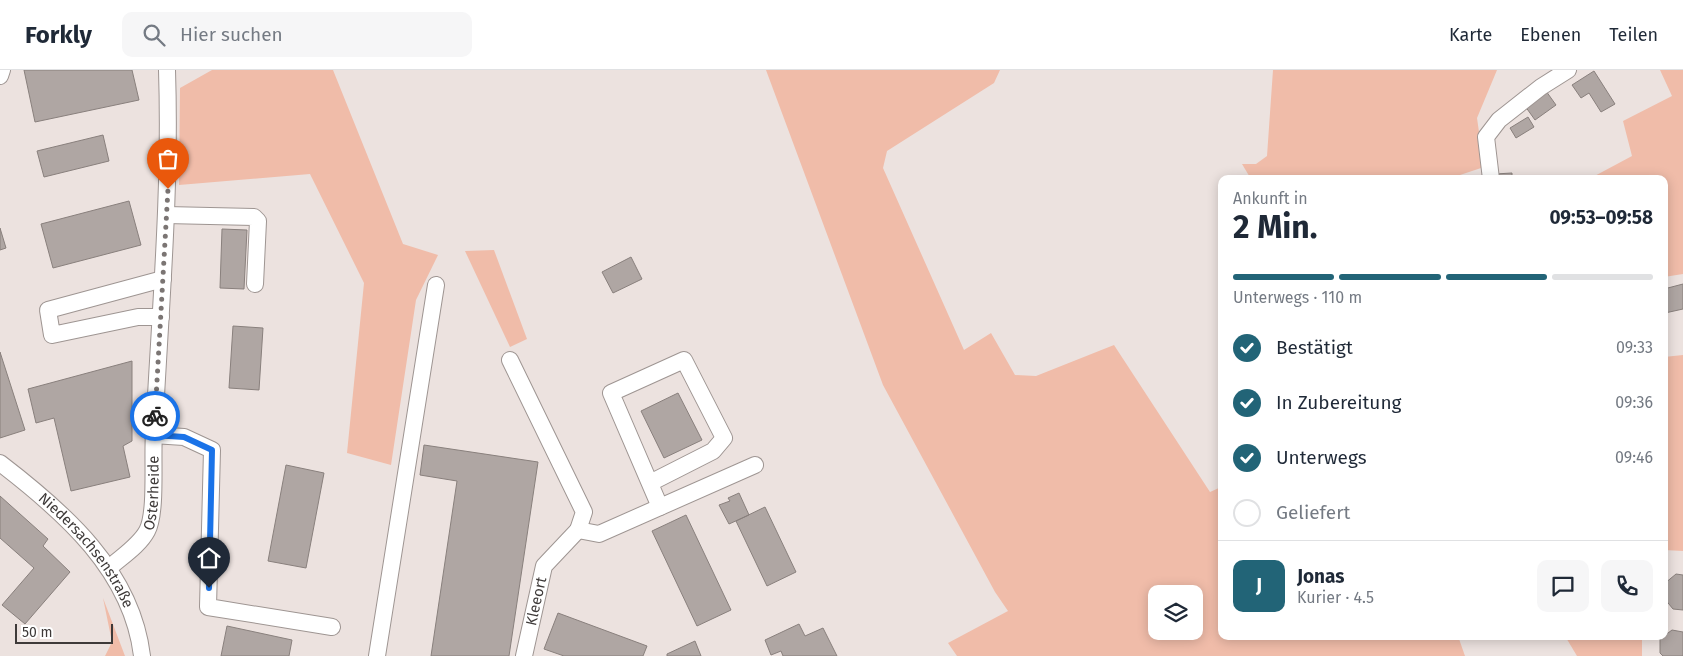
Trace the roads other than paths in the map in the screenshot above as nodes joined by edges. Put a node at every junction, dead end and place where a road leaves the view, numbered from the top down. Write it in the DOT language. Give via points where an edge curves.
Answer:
graph roads {
  1 [pos="2,70"];
  2 [pos="167,70"];
  3 [pos="1568,70"];
  4 [pos="0,76"];
  5 [pos="1491,175"];
  6 [pos="166,215"];
  7 [pos="163,279"];
  8 [pos="255,284"];
  9 [pos="436,285"];
  10 [pos="161,317"];
  11 [pos="510,360"];
  12 [pos="154,435"];
  13 [pos="0,463"];
  14 [pos="755,465"];
  15 [pos="650,483"];
  16 [pos="660,507"];
  17 [pos="578,530"];
  18 [pos="109,568"];
  19 [pos="332,626"];
  20 [pos="142,656"];
  21 [pos="377,656"];
  22 [pos="524,656"];
  1 -- 4 [label="street"];
  2 -- 6 [label="street, Osterheide"];
  3 -- 5 [label="street" via="1498,120 1486,138"];
  6 -- 7 [label="street, Osterheide"];
  6 -- 8 [label="street" via="254,217 258,222"];
  7 -- 10 [label="street, Osterheide"];
  7 -- 10 [label="street" via="48,310 52,335 138,317"];
  9 -- 21 [label="street"];
  10 -- 12 [label="street, Osterheide"];
  11 -- 17 [label="street" via="584,512"];
  12 -- 18 [label="street, Osterheide" via="152,516 147,531"];
  12 -- 19 [label="street" via="184,437 212,450 208,607"];
  13 -- 18 [label="street, Niedersachsenstraße" via="37,491 76,528"];
  14 -- 16 [label="street"];
  15 -- 15 [label="street" via="611,393 684,360 724,438 713,451"];
  15 -- 16 [label="street"];
  16 -- 17 [label="street" via="599,534"];
  17 -- 22 [label="street, Kleeort" via="544,566"];
  18 -- 20 [label="street, Niedersachsenstraße" via="131,608"];
}
